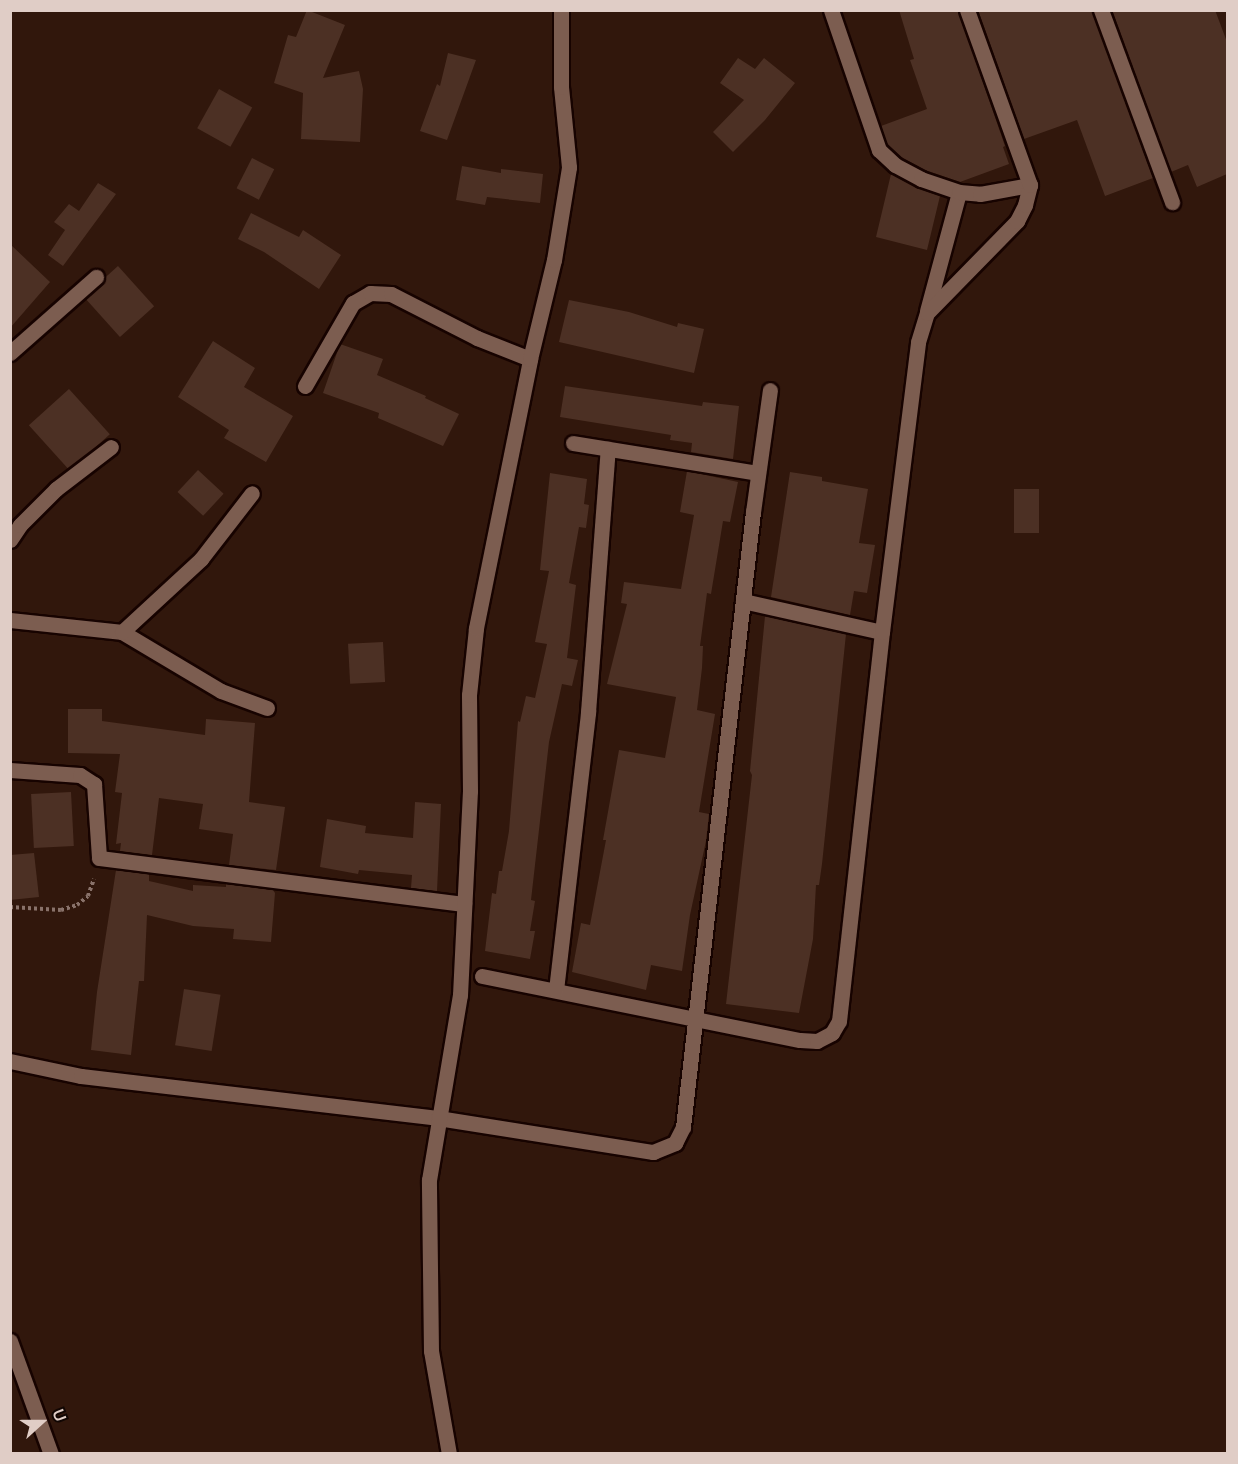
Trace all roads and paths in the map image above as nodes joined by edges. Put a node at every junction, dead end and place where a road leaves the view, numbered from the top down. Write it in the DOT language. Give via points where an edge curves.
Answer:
graph roads {
  1 [pos="561,10"];
  2 [pos="831,10"];
  3 [pos="967,10"];
  4 [pos="1101,10"];
  5 [pos="1030,185"];
  6 [pos="959,192"];
  7 [pos="1172,202"];
  8 [pos="96,277"];
  9 [pos="927,313"];
  10 [pos="10,353"];
  11 [pos="530,359"];
  12 [pos="305,386"];
  13 [pos="770,390"];
  14 [pos="573,443"];
  15 [pos="111,447"];
  16 [pos="608,449"];
  17 [pos="758,473"];
  18 [pos="252,493"];
  19 [pos="10,540"];
  20 [pos="742,601"];
  21 [pos="10,620"];
  22 [pos="122,632"];
  23 [pos="882,632"];
  24 [pos="267,708"];
  25 [pos="10,770"];
  26 [pos="99,858"];
  27 [pos="464,904"];
  28 [pos="10,908"];
  29 [pos="482,976"];
  30 [pos="556,990"];
  31 [pos="694,1020"];
  32 [pos="10,1061"];
  33 [pos="438,1118"];
  34 [pos="10,1341"];
  35 [pos="51,1454"];
  36 [pos="449,1454"];
  1 -- 11 [label="street" via="561,87 569,167 554,260"];
  2 -- 6 [label="street" via="879,150 895,165 921,179"];
  3 -- 5 [label="street"];
  4 -- 7 [label="street"];
  5 -- 6 [label="street" via="980,194"];
  5 -- 9 [label="street" via="1017,221"];
  6 -- 9 [label="street"];
  8 -- 10 [label="street"];
  9 -- 23 [label="street" via="918,342"];
  11 -- 12 [label="street" via="477,338 391,294 370,293 353,303"];
  11 -- 27 [label="street" via="476,628 469,695 470,791"];
  13 -- 17 [label="street"];
  14 -- 16 [label="street"];
  15 -- 19 [label="street" via="56,489"];
  16 -- 17 [label="street"];
  16 -- 30 [label="street" via="588,712"];
  17 -- 20 [label="street"];
  18 -- 22 [label="street" via="201,559"];
  20 -- 23 [label="street"];
  20 -- 31 [label="street"];
  21 -- 22 [label="street"];
  22 -- 24 [label="street" via="221,691"];
  23 -- 31 [label="street" via="839,1021 832,1033 818,1041"];
  25 -- 26 [label="street" via="80,776 94,784"];
  26 -- 27 [label="street"];
  26 -- 28 [label="path" via="88,896 77,905 61,910"];
  27 -- 33 [label="street" via="460,995"];
  29 -- 30 [label="street"];
  30 -- 31 [label="street"];
  31 -- 33 [label="street" via="683,1127 675,1143 664,1148 652,1152"];
  32 -- 33 [label="street" via="81,1076"];
  33 -- 36 [label="street" via="429,1180 431,1351"];
  34 -- 35 [label="street"];
}
